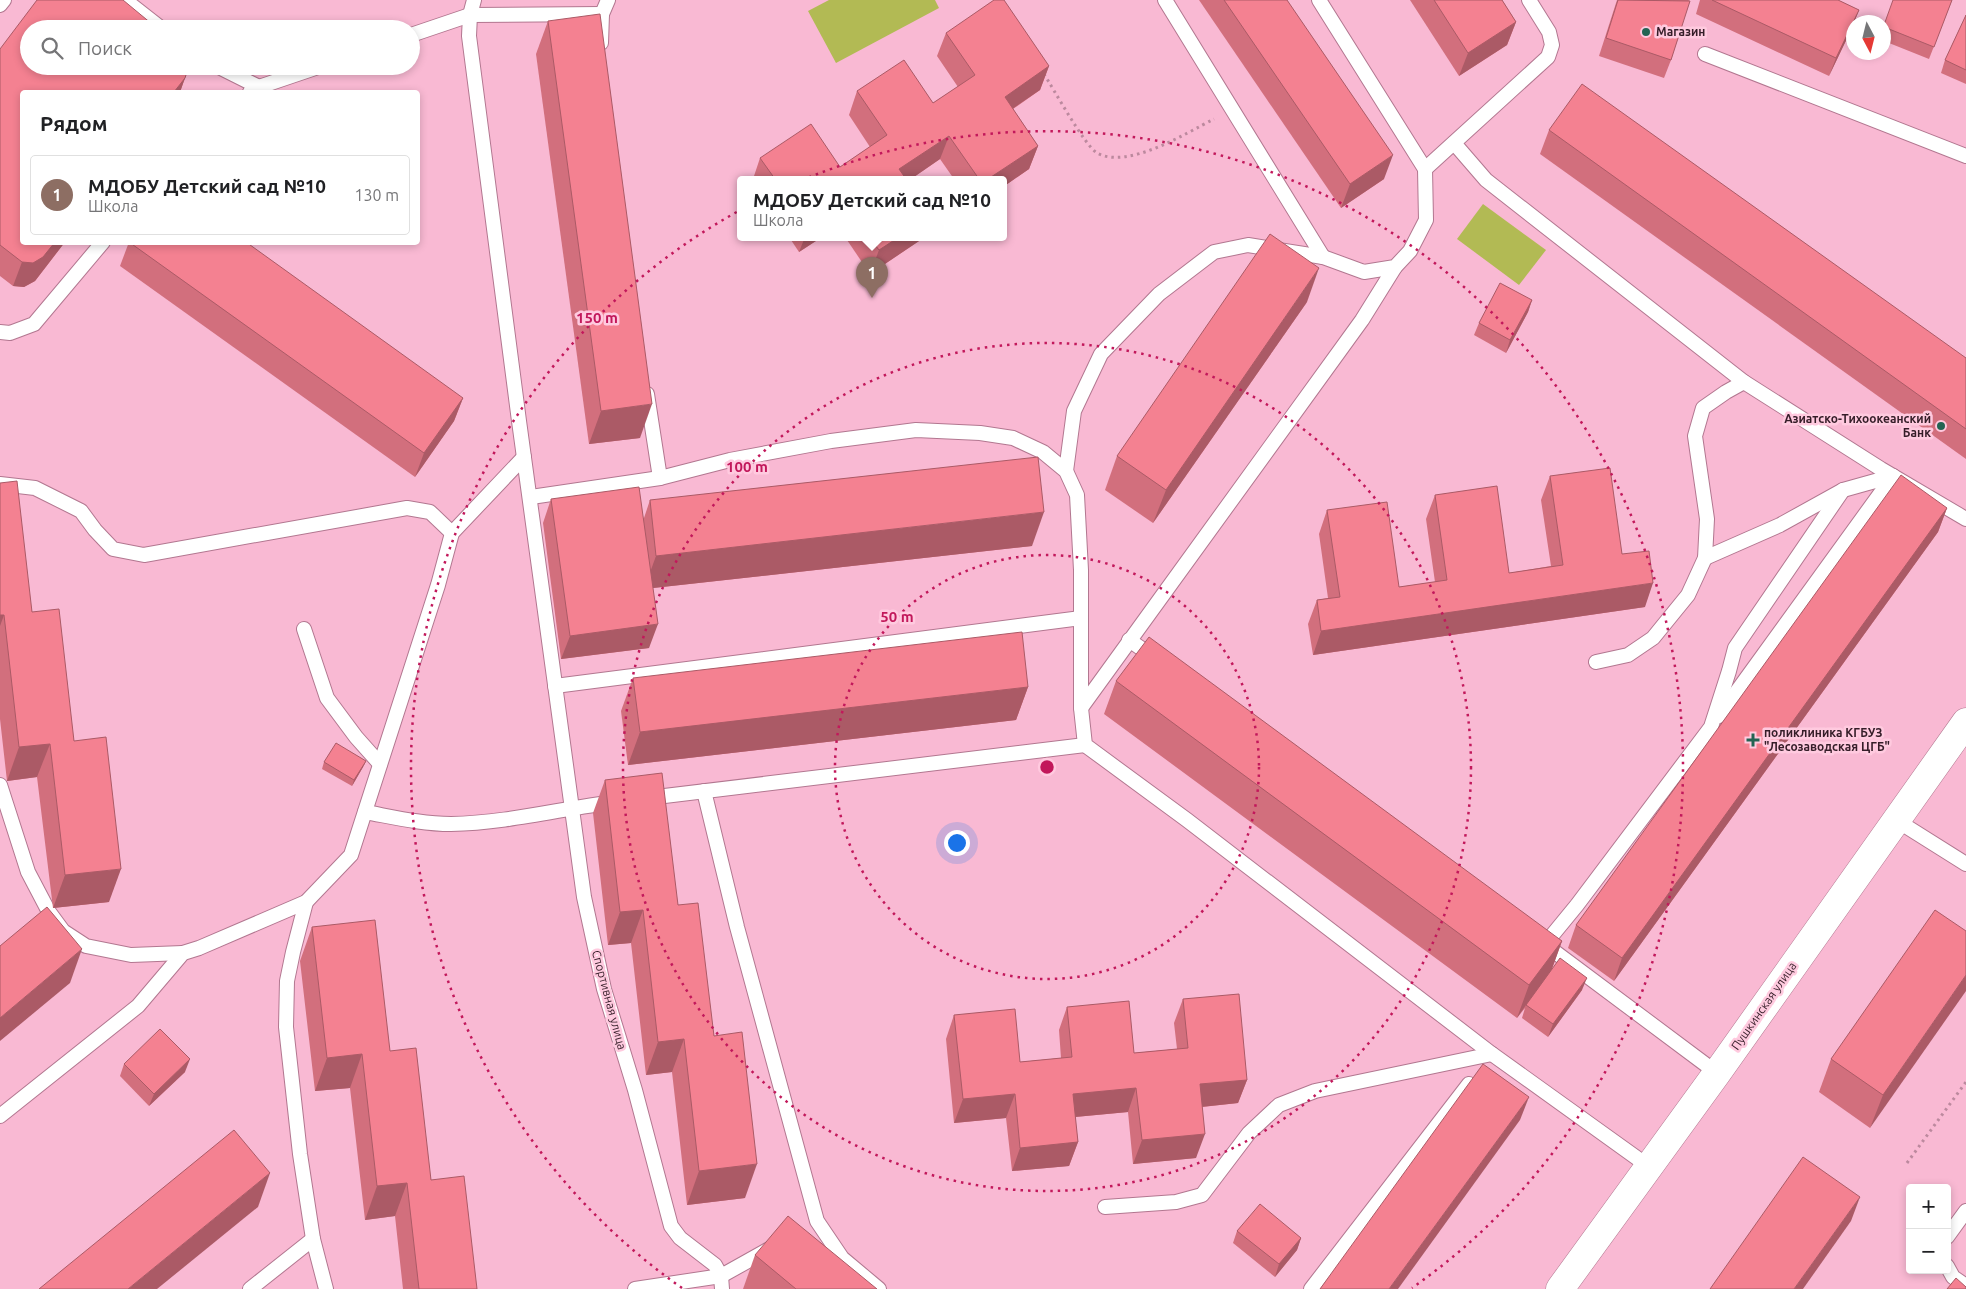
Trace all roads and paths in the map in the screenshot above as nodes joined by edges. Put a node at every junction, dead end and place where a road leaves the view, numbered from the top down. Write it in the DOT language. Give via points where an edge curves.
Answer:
graph roads {
  1 [pos="4,0"];
  2 [pos="125,0"];
  3 [pos="474,0"];
  4 [pos="608,0"];
  5 [pos="1165,0"];
  6 [pos="1319,0"];
  7 [pos="1529,0"];
  8 [pos="0,5"];
  9 [pos="602,14"];
  10 [pos="470,15"];
  11 [pos="151,20"];
  12 [pos="420,32"];
  13 [pos="1706,54"];
  14 [pos="602,57"];
  15 [pos="1040,66"];
  16 [pos="231,75"];
  17 [pos="295,75"];
  18 [pos="254,90"];
  19 [pos="1233,110"];
  20 [pos="1454,143"];
  21 [pos="1966,156"];
  22 [pos="1425,169"];
  23 [pos="100,245"];
  24 [pos="1323,257"];
  25 [pos="1394,266"];
  26 [pos="0,332"];
  27 [pos="645,380"];
  28 [pos="1744,382"];
  29 [pos="524,457"];
  30 [pos="1066,471"];
  31 [pos="1892,476"];
  32 [pos="660,478"];
  33 [pos="0,484"];
  34 [pos="1843,490"];
  35 [pos="531,498"];
  36 [pos="1966,519"];
  37 [pos="452,533"];
  38 [pos="1705,558"];
  39 [pos="1081,618"];
  40 [pos="304,629"];
  41 [pos="1129,640"];
  42 [pos="1596,662"];
  43 [pos="1169,669"];
  44 [pos="555,686"];
  45 [pos="1081,708"];
  46 [pos="1966,722"];
  47 [pos="1711,727"];
  48 [pos="1085,745"];
  49 [pos="380,764"];
  50 [pos="0,784"];
  51 [pos="704,791"];
  52 [pos="572,808"];
  53 [pos="365,812"];
  54 [pos="1896,820"];
  55 [pos="1966,864"];
  56 [pos="306,902"];
  57 [pos="1529,932"];
  58 [pos="1544,944"];
  59 [pos="183,953"];
  60 [pos="1492,1054"];
  61 [pos="1717,1072"];
  62 [pos="1966,1082"];
  63 [pos="0,1116"];
  64 [pos="1908,1163"];
  65 [pos="1648,1166"];
  66 [pos="1105,1208"];
  67 [pos="1966,1211"];
  68 [pos="1951,1232"];
  69 [pos="313,1239"];
  70 [pos="785,1240"];
  71 [pos="1951,1274"];
  72 [pos="721,1282"];
  73 [pos="1966,1286"];
  74 [pos="250,1289"];
  75 [pos="326,1289"];
  76 [pos="635,1289"];
  77 [pos="879,1289"];
  78 [pos="1311,1289"];
  79 [pos="1560,1289"];
  1 -- 8 [label="lane"];
  2 -- 11 [label="lane"];
  3 -- 10 [label="lane, Спортивная улица"];
  4 -- 9 [label="lane"];
  5 -- 19 [label="lane"];
  6 -- 22 [label="lane"];
  7 -- 20 [label="lane" via="1549,32 1552,45 1548,57"];
  9 -- 10 [label="lane"];
  9 -- 14 [label="lane"];
  10 -- 12 [label="lane"];
  10 -- 29 [label="lane, Спортивная улица" via="469,36"];
  13 -- 21 [label="lane"];
  15 -- 19 [label="path" via="1096,152 1108,156 1120,157 1155,149"];
  16 -- 18 [label="lane"];
  17 -- 18 [label="lane"];
  19 -- 24 [label="lane"];
  20 -- 22 [label="lane"];
  20 -- 28 [label="lane" via="1486,180"];
  22 -- 25 [label="lane" via="1426,220 1410,251"];
  23 -- 26 [label="lane" via="34,324 10,334"];
  24 -- 25 [label="lane" via="1364,272"];
  24 -- 30 [label="lane" via="1248,245 1214,252 1159,294 1101,354 1074,411"];
  25 -- 41 [label="lane" via="1362,320"];
  27 -- 32 [label="lane"];
  28 -- 31 [label="lane"];
  28 -- 38 [label="lane" via="1703,408 1695,436 1708,519"];
  29 -- 35 [label="lane, Спортивная улица"];
  29 -- 37 [label="lane"];
  30 -- 32 [label="lane" via="1043,452 1013,438 916,430 831,441 730,460"];
  30 -- 39 [label="lane" via="1077,496"];
  31 -- 34 [label="lane"];
  31 -- 36 [label="lane"];
  31 -- 47 [label="lane"];
  32 -- 35 [label="lane"];
  33 -- 37 [label="lane" via="35,488 81,511 113,549 144,556 407,508 430,512"];
  34 -- 38 [label="lane" via="1780,525"];
  34 -- 47 [label="lane" via="1735,648"];
  35 -- 44 [label="lane, Спортивная улица"];
  37 -- 49 [label="lane"];
  38 -- 42 [label="lane" via="1688,595 1653,638 1628,655"];
  39 -- 44 [label="lane"];
  39 -- 45 [label="lane"];
  40 -- 49 [label="lane" via="327,698"];
  41 -- 43 [label="lane"];
  41 -- 45 [label="lane"];
  44 -- 52 [label="lane, Спортивная улица"];
  45 -- 48 [label="lane"];
  46 -- 54 [label="main road, Пушкинская улица"];
  47 -- 58 [label="lane"];
  48 -- 51 [label="lane"];
  48 -- 60 [label="lane"];
  49 -- 53 [label="lane"];
  50 -- 59 [label="lane" via="28,872 63,931 86,946 131,955"];
  51 -- 52 [label="lane"];
  51 -- 77 [label="lane" via="813,1224 842,1258"];
  52 -- 53 [label="lane" via="496,821 452,824"];
  52 -- 72 [label="lane, Спортивная улица" via="584,897 604,989 671,1226 680,1238 715,1265"];
  53 -- 56 [label="lane" via="351,855"];
  54 -- 55 [label="lane"];
  54 -- 61 [label="main road, Пушкинская улица"];
  56 -- 59 [label="lane"];
  56 -- 69 [label="lane" via="287,981 286,1028"];
  57 -- 58 [label="lane"];
  58 -- 61 [label="lane"];
  59 -- 63 [label="lane" via="138,1006"];
  60 -- 65 [label="lane"];
  60 -- 66 [label="lane" via="1291,1099 1279,1105 1249,1133 1202,1195 1176,1202"];
  60 -- 78 [label="lane"];
  61 -- 65 [label="main road, Пушкинская улица"];
  62 -- 64 [label="path"];
  65 -- 79 [label="main road, Пушкинская улица"];
  67 -- 68 [label="lane"];
  69 -- 74 [label="lane"];
  69 -- 75 [label="lane"];
  70 -- 72 [label="lane"];
  71 -- 73 [label="lane"];
  72 -- 76 [label="lane"];
}
